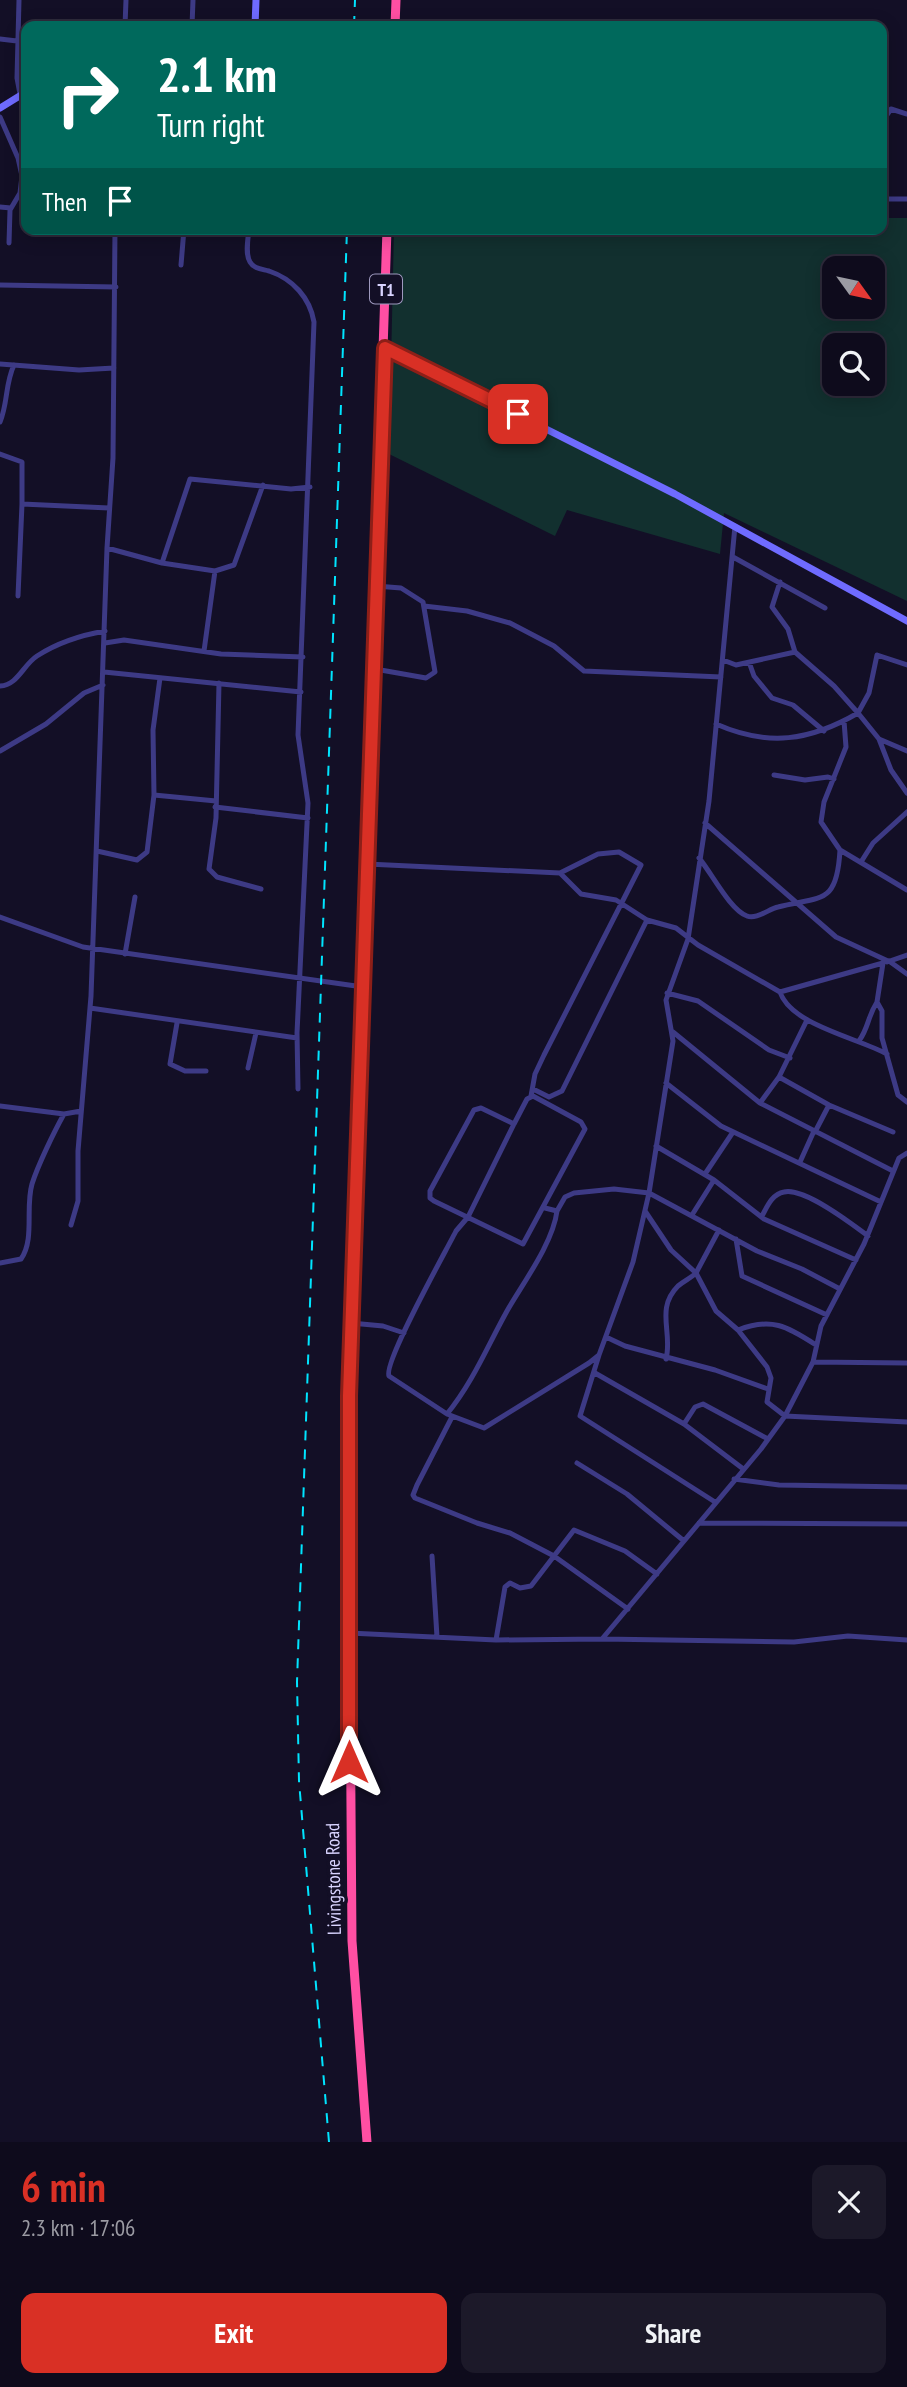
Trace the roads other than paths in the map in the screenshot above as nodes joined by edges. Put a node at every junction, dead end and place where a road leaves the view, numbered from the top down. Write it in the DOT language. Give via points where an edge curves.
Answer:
graph roads {
  1 [pos="19,0"];
  2 [pos="126,0"];
  3 [pos="193,0"];
  4 [pos="256,0"];
  5 [pos="396,0"];
  6 [pos="125,21"];
  7 [pos="192,21"];
  8 [pos="255,21"];
  9 [pos="395,21"];
  10 [pos="0,38"];
  11 [pos="17,41"];
  12 [pos="21,76"];
  13 [pos="21,94"];
  14 [pos="0,108"];
  15 [pos="907,114"];
  16 [pos="887,115"];
  17 [pos="0,117"];
  18 [pos="21,172"];
  19 [pos="21,184"];
  20 [pos="887,199"];
  21 [pos="907,199"];
  22 [pos="0,207"];
  23 [pos="11,208"];
  24 [pos="115,235"];
  25 [pos="184,235"];
  26 [pos="249,235"];
  27 [pos="387,235"];
  28 [pos="9,243"];
  29 [pos="181,265"];
  30 [pos="0,285"];
  31 [pos="116,287"];
  32 [pos="385,348"];
  33 [pos="0,364"];
  34 [pos="14,365"];
  35 [pos="114,368"];
  36 [pos="0,422"];
  37 [pos="0,454"];
  38 [pos="263,485"];
  39 [pos="310,487"];
  40 [pos="22,504"];
  41 [pos="109,508"];
  42 [pos="735,526"];
  43 [pos="107,548"];
  44 [pos="733,557"];
  45 [pos="162,563"];
  46 [pos="215,570"];
  47 [pos="780,582"];
  48 [pos="376,586"];
  49 [pos="18,596"];
  50 [pos="424,606"];
  51 [pos="825,608"];
  52 [pos="907,621"];
  53 [pos="105,631"];
  54 [pos="105,643"];
  55 [pos="204,651"];
  56 [pos="795,652"];
  57 [pos="303,657"];
  58 [pos="723,660"];
  59 [pos="749,662"];
  60 [pos="907,665"];
  61 [pos="375,669"];
  62 [pos="104,672"];
  63 [pos="721,677"];
  64 [pos="160,678"];
  65 [pos="219,683"];
  66 [pos="103,685"];
  67 [pos="0,686"];
  68 [pos="301,692"];
  69 [pos="858,713"];
  70 [pos="844,721"];
  71 [pos="716,724"];
  72 [pos="824,731"];
  73 [pos="879,739"];
  74 [pos="0,751"];
  75 [pos="907,751"];
  76 [pos="775,775"];
  77 [pos="834,779"];
  78 [pos="907,793"];
  79 [pos="154,795"];
  80 [pos="216,804"];
  81 [pos="907,812"];
  82 [pos="308,818"];
  83 [pos="705,822"];
  84 [pos="840,850"];
  85 [pos="97,851"];
  86 [pos="699,858"];
  87 [pos="861,862"];
  88 [pos="367,864"];
  89 [pos="560,873"];
  90 [pos="261,889"];
  91 [pos="907,890"];
  92 [pos="135,897"];
  93 [pos="620,902"];
  94 [pos="801,904"];
  95 [pos="0,917"];
  96 [pos="648,920"];
  97 [pos="688,939"];
  98 [pos="92,948"];
  99 [pos="125,954"];
  100 [pos="907,955"];
  101 [pos="887,962"];
  102 [pos="907,974"];
  103 [pos="301,978"];
  104 [pos="363,987"];
  105 [pos="780,992"];
  106 [pos="667,993"];
  107 [pos="877,1002"];
  108 [pos="90,1008"];
  109 [pos="807,1020"];
  110 [pos="177,1023"];
  111 [pos="673,1032"];
  112 [pos="256,1033"];
  113 [pos="298,1038"];
  114 [pos="859,1041"];
  115 [pos="887,1054"];
  116 [pos="790,1058"];
  117 [pos="248,1068"];
  118 [pos="206,1071"];
  119 [pos="779,1077"];
  120 [pos="666,1083"];
  121 [pos="298,1089"];
  122 [pos="533,1089"];
  123 [pos="531,1096"];
  124 [pos="907,1102"];
  125 [pos="760,1103"];
  126 [pos="829,1105"];
  127 [pos="0,1107"];
  128 [pos="81,1111"];
  129 [pos="64,1114"];
  130 [pos="514,1124"];
  131 [pos="733,1132"];
  132 [pos="815,1132"];
  133 [pos="893,1132"];
  134 [pos="656,1146"];
  135 [pos="907,1153"];
  136 [pos="800,1161"];
  137 [pos="892,1171"];
  138 [pos="705,1174"];
  139 [pos="714,1180"];
  140 [pos="649,1193"];
  141 [pos="881,1202"];
  142 [pos="545,1208"];
  143 [pos="558,1211"];
  144 [pos="645,1211"];
  145 [pos="692,1215"];
  146 [pos="762,1216"];
  147 [pos="468,1217"];
  148 [pos="71,1225"];
  149 [pos="719,1230"];
  150 [pos="868,1236"];
  151 [pos="736,1239"];
  152 [pos="856,1260"];
  153 [pos="0,1263"];
  154 [pos="696,1273"];
  155 [pos="840,1289"];
  156 [pos="827,1315"];
  157 [pos="351,1322"];
  158 [pos="738,1330"];
  159 [pos="404,1333"];
  160 [pos="606,1337"];
  161 [pos="816,1345"];
  162 [pos="599,1355"];
  163 [pos="666,1359"];
  164 [pos="813,1362"];
  165 [pos="907,1363"];
  166 [pos="595,1373"];
  167 [pos="768,1389"];
  168 [pos="450,1415"];
  169 [pos="785,1416"];
  170 [pos="907,1422"];
  171 [pos="684,1424"];
  172 [pos="768,1439"];
  173 [pos="577,1463"];
  174 [pos="742,1468"];
  175 [pos="734,1479"];
  176 [pos="907,1487"];
  177 [pos="715,1502"];
  178 [pos="699,1523"];
  179 [pos="907,1524"];
  180 [pos="684,1541"];
  181 [pos="432,1556"];
  182 [pos="554,1556"];
  183 [pos="657,1574"];
  184 [pos="628,1609"];
  185 [pos="349,1633"];
  186 [pos="437,1637"];
  187 [pos="602,1639"];
  188 [pos="496,1640"];
  189 [pos="907,1640"];
  190 [pos="367,2142"];
  1 -- 11 [label="street"];
  2 -- 6 [label="street"];
  3 -- 7 [label="street"];
  4 -- 8 [label="main road"];
  5 -- 9 [label="highway"];
  10 -- 11 [label="street"];
  11 -- 12 [label="street"];
  13 -- 14 [label="main road"];
  15 -- 16 [label="street" via="891,109"];
  17 -- 18 [label="street"];
  19 -- 23 [label="street"];
  20 -- 21 [label="street"];
  22 -- 23 [label="street"];
  23 -- 28 [label="street"];
  24 -- 31 [label="street"];
  25 -- 29 [label="street"];
  26 -- 39 [label="street" via="248,260 253,266 274,272 311,305"];
  27 -- 32 [label="highway, Livingstone Road / T1"];
  30 -- 31 [label="street"];
  31 -- 35 [label="street"];
  32 -- 42 [label="main road"];
  32 -- 48 [label="highway, Livingstone Road / T1"];
  33 -- 34 [label="street"];
  34 -- 35 [label="street"];
  34 -- 36 [label="street"];
  35 -- 41 [label="street"];
  37 -- 40 [label="street" via="22,462"];
  38 -- 39 [label="street"];
  38 -- 45 [label="street" via="190,479"];
  38 -- 46 [label="street" via="233,565"];
  39 -- 57 [label="street"];
  40 -- 41 [label="street"];
  40 -- 49 [label="street"];
  41 -- 43 [label="street"];
  42 -- 44 [label="street"];
  42 -- 52 [label="main road"];
  43 -- 45 [label="street"];
  43 -- 53 [label="street"];
  44 -- 47 [label="street"];
  44 -- 58 [label="street"];
  45 -- 46 [label="street"];
  46 -- 55 [label="street"];
  47 -- 51 [label="street"];
  47 -- 56 [label="street" via="772,607 788,629"];
  48 -- 50 [label="street" via="401,588"];
  48 -- 61 [label="highway, Livingstone Road / T1"];
  50 -- 61 [label="street" via="433,675 426,678"];
  50 -- 63 [label="street" via="510,623 554,646 584,671"];
  53 -- 54 [label="street"];
  53 -- 67 [label="street" via="51,648 34,658 15,681"];
  54 -- 55 [label="street" via="124,640"];
  54 -- 62 [label="street"];
  55 -- 57 [label="street"];
  56 -- 59 [label="street"];
  56 -- 69 [label="street"];
  57 -- 68 [label="street"];
  58 -- 59 [label="street"];
  58 -- 63 [label="street"];
  59 -- 72 [label="street" via="772,698 793,705"];
  60 -- 69 [label="street" via="877,655 869,693"];
  61 -- 88 [label="highway, Livingstone Road / T1"];
  62 -- 64 [label="street"];
  62 -- 66 [label="street"];
  63 -- 71 [label="street"];
  64 -- 65 [label="street"];
  64 -- 79 [label="street" via="153,730"];
  65 -- 68 [label="street"];
  65 -- 80 [label="street"];
  66 -- 74 [label="street"];
  66 -- 85 [label="street"];
  68 -- 82 [label="street" via="298,735"];
  69 -- 70 [label="street"];
  69 -- 73 [label="street"];
  70 -- 72 [label="street"];
  70 -- 77 [label="street" via="846,747"];
  71 -- 72 [label="street" via="754,737 808,737"];
  71 -- 83 [label="street"];
  73 -- 75 [label="street"];
  73 -- 78 [label="street" via="891,770"];
  76 -- 77 [label="street"];
  77 -- 84 [label="street" via="820,816"];
  79 -- 80 [label="street"];
  79 -- 85 [label="street" via="143,858"];
  80 -- 82 [label="street"];
  80 -- 90 [label="street" via="210,872"];
  81 -- 87 [label="street" via="873,843"];
  82 -- 103 [label="street"];
  83 -- 86 [label="street"];
  83 -- 94 [label="street"];
  84 -- 87 [label="street"];
  84 -- 94 [label="street" via="834,887"];
  85 -- 98 [label="street"];
  86 -- 94 [label="street" via="745,915 753,917"];
  86 -- 97 [label="street"];
  87 -- 91 [label="street"];
  88 -- 89 [label="street"];
  88 -- 104 [label="highway, Livingstone Road / T1"];
  89 -- 93 [label="street" via="581,894"];
  89 -- 93 [label="street" via="598,854 620,852 641,865"];
  92 -- 99 [label="street"];
  93 -- 96 [label="street"];
  93 -- 122 [label="street" via="535,1074"];
  94 -- 101 [label="street" via="836,937"];
  95 -- 98 [label="street"];
  96 -- 97 [label="street" via="676,928"];
  96 -- 122 [label="street" via="562,1091 552,1098"];
  97 -- 105 [label="street"];
  97 -- 106 [label="street"];
  98 -- 99 [label="street"];
  98 -- 108 [label="street"];
  99 -- 103 [label="street"];
  100 -- 101 [label="street"];
  101 -- 102 [label="street"];
  101 -- 105 [label="street"];
  101 -- 107 [label="street"];
  103 -- 104 [label="street"];
  103 -- 113 [label="street"];
  104 -- 157 [label="highway, Livingstone Road / T1"];
  105 -- 109 [label="street"];
  106 -- 111 [label="street"];
  106 -- 116 [label="street" via="698,1001 763,1047"];
  107 -- 114 [label="street"];
  107 -- 115 [label="street"];
  108 -- 110 [label="street"];
  108 -- 128 [label="street"];
  109 -- 114 [label="street"];
  109 -- 116 [label="street"];
  110 -- 112 [label="street"];
  110 -- 118 [label="street" via="170,1065"];
  111 -- 120 [label="street"];
  111 -- 125 [label="street"];
  112 -- 113 [label="street"];
  112 -- 117 [label="street"];
  113 -- 121 [label="street"];
  114 -- 115 [label="street"];
  115 -- 124 [label="street" via="898,1095"];
  116 -- 119 [label="street"];
  119 -- 125 [label="street"];
  119 -- 126 [label="street"];
  120 -- 131 [label="street"];
  120 -- 134 [label="street"];
  122 -- 123 [label="street"];
  123 -- 130 [label="street"];
  123 -- 142 [label="street" via="585,1127"];
  125 -- 132 [label="street"];
  126 -- 132 [label="street"];
  126 -- 133 [label="street"];
  127 -- 129 [label="street"];
  128 -- 129 [label="street"];
  128 -- 148 [label="street" via="78,1201"];
  129 -- 153 [label="street" via="32,1184 28,1248 21,1259"];
  130 -- 147 [label="street"];
  130 -- 147 [label="street" via="481,1108 474,1110 430,1191 434,1201"];
  131 -- 136 [label="street"];
  131 -- 138 [label="street"];
  132 -- 136 [label="street"];
  132 -- 137 [label="street"];
  134 -- 138 [label="street"];
  134 -- 140 [label="street"];
  135 -- 137 [label="street"];
  136 -- 141 [label="street"];
  137 -- 141 [label="street"];
  138 -- 139 [label="street"];
  139 -- 145 [label="street"];
  139 -- 146 [label="street"];
  140 -- 143 [label="street" via="614,1189 574,1193 565,1197"];
  140 -- 144 [label="street"];
  140 -- 145 [label="street"];
  141 -- 150 [label="street"];
  142 -- 143 [label="street"];
  142 -- 147 [label="street" via="523,1244"];
  143 -- 168 [label="street" via="525,1286"];
  144 -- 154 [label="street" via="671,1250"];
  144 -- 160 [label="street" via="633,1262"];
  145 -- 149 [label="street"];
  146 -- 150 [label="street" via="774,1197 794,1192 834,1211"];
  146 -- 152 [label="street"];
  147 -- 159 [label="street" via="456,1231"];
  149 -- 151 [label="street"];
  149 -- 154 [label="street"];
  150 -- 152 [label="street"];
  151 -- 155 [label="street"];
  151 -- 156 [label="street" via="739,1270 745,1279"];
  152 -- 155 [label="street"];
  154 -- 158 [label="street" via="716,1311"];
  154 -- 163 [label="street" via="677,1287 666,1308"];
  155 -- 156 [label="street"];
  156 -- 161 [label="street"];
  157 -- 159 [label="street"];
  157 -- 185 [label="highway, Livingstone Road / T1"];
  158 -- 161 [label="street" via="767,1322"];
  158 -- 167 [label="street" via="767,1367"];
  159 -- 168 [label="street" via="387,1373"];
  160 -- 162 [label="street"];
  160 -- 163 [label="street"];
  161 -- 164 [label="street"];
  162 -- 166 [label="street"];
  162 -- 168 [label="street" via="484,1428"];
  163 -- 167 [label="street"];
  164 -- 165 [label="street"];
  164 -- 169 [label="street"];
  166 -- 171 [label="street"];
  166 -- 177 [label="street" via="580,1416"];
  167 -- 169 [label="street" via="768,1405"];
  168 -- 182 [label="street" via="415,1498 510,1533"];
  169 -- 170 [label="street"];
  169 -- 172 [label="street"];
  171 -- 172 [label="street" via="695,1407 703,1404"];
  171 -- 174 [label="street"];
  172 -- 174 [label="street"];
  173 -- 180 [label="street" via="627,1494"];
  174 -- 175 [label="street"];
  175 -- 176 [label="street" via="779,1485"];
  175 -- 177 [label="street"];
  177 -- 178 [label="street"];
  178 -- 179 [label="street"];
  178 -- 180 [label="street"];
  180 -- 183 [label="street"];
  181 -- 186 [label="street"];
  182 -- 183 [label="street" via="577,1529 625,1551"];
  182 -- 184 [label="street"];
  182 -- 188 [label="street" via="531,1586 520,1588 510,1583 505,1587"];
  183 -- 184 [label="street"];
  184 -- 187 [label="street"];
  185 -- 186 [label="street"];
  185 -- 190 [label="highway, Livingstone Road / T1" via="352,1965"];
  186 -- 188 [label="street"];
  187 -- 188 [label="street"];
  187 -- 189 [label="street" via="794,1642 848,1636"];
}
